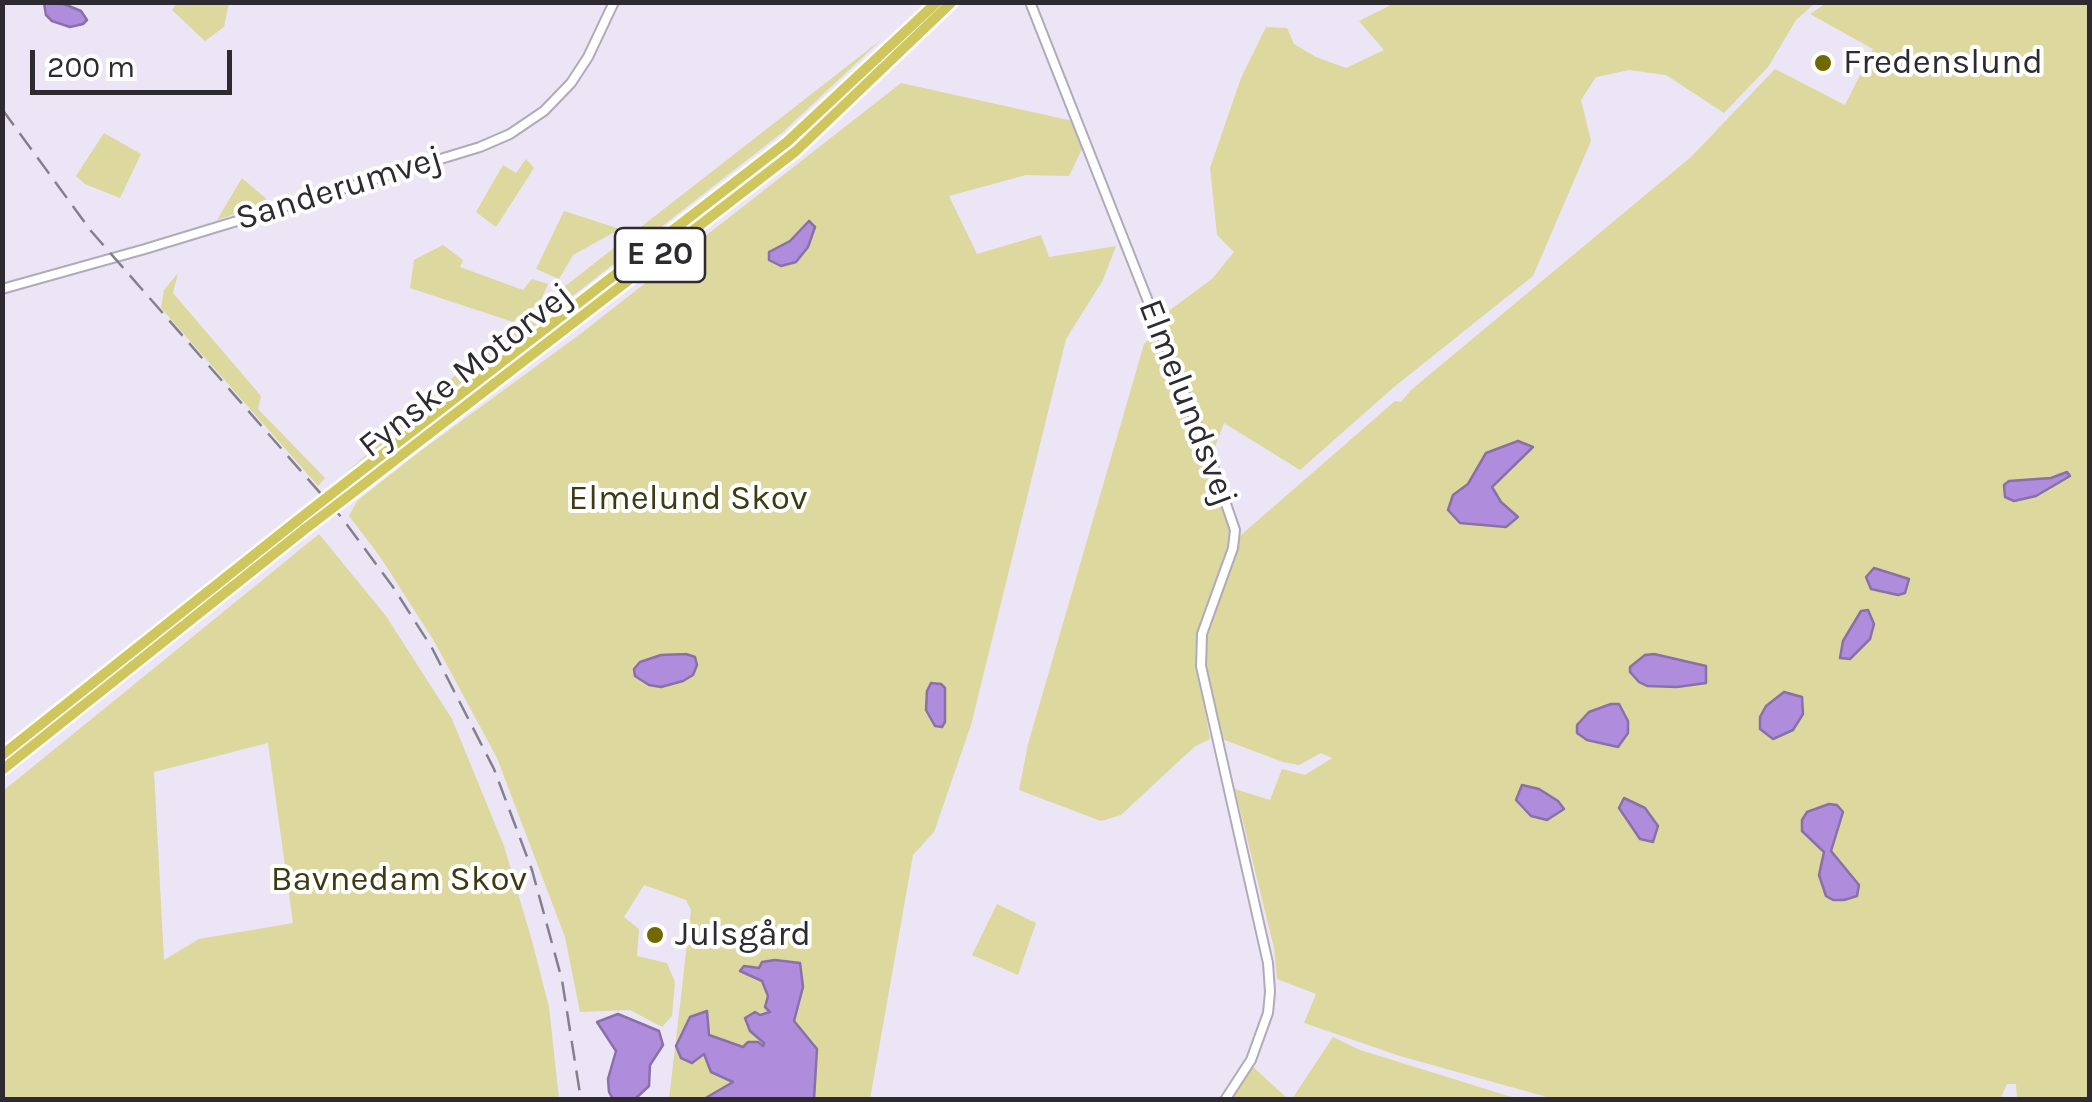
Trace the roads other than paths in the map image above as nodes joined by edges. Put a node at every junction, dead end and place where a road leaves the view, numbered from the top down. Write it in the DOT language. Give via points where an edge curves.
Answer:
graph roads {
  1 [pos="614,2"];
  2 [pos="937,2"];
  3 [pos="952,2"];
  4 [pos="1030,2"];
  5 [pos="2,289"];
  6 [pos="351,486"];
  7 [pos="301,525"];
  8 [pos="2,755"];
  9 [pos="2,770"];
  10 [pos="1224,1100"];
  1 -- 5 [label="street, Sanderumvej" via="571,83 534,119 496,140"];
  2 -- 6 [label="highway, Fynske Motorvej / E 20" via="787,142"];
  3 -- 6 [label="highway, Fynske Motorvej / E 20" via="796,151"];
  4 -- 10 [label="street, Elmelundsvej" via="1235,530 1202,634 1201,666 1270,992 1251,1060"];
  6 -- 7 [label="highway, Fynske Motorvej / E 20, bridge"];
  7 -- 8 [label="highway, Fynske Motorvej / E 20"];
  7 -- 9 [label="highway, Fynske Motorvej / E 20"];
}
